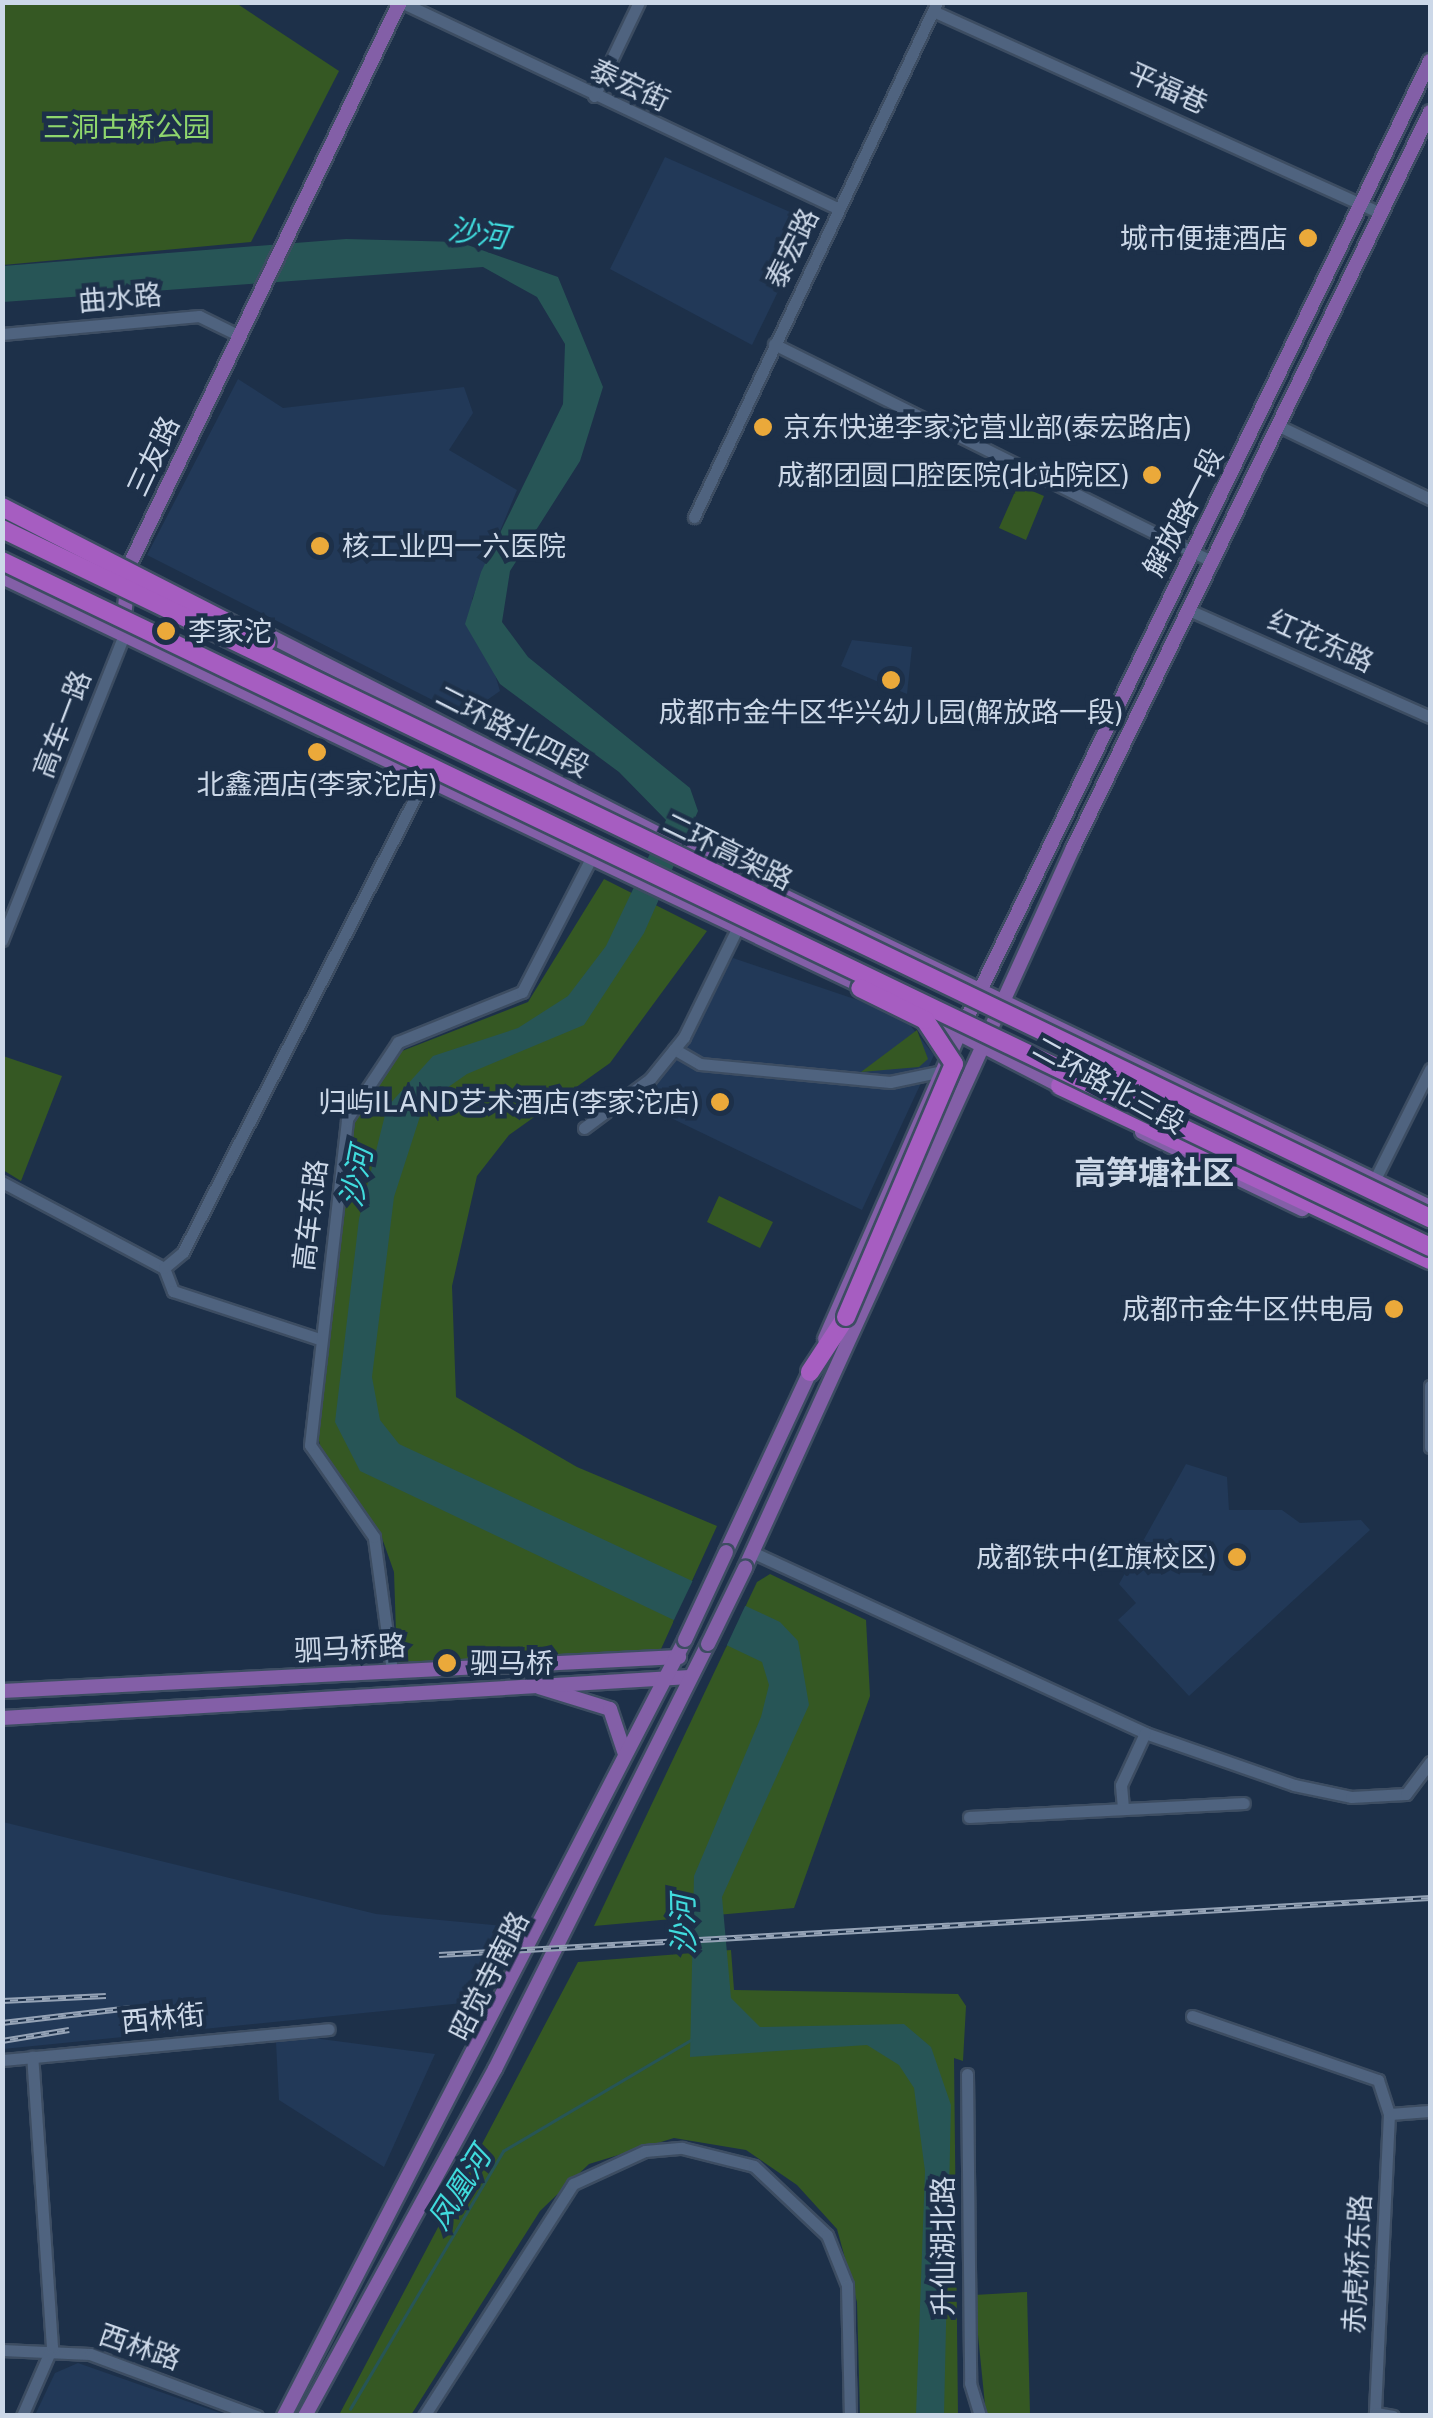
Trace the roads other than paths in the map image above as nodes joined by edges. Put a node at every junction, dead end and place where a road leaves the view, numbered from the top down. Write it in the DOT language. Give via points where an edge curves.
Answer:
graph roads {
  1 [pos="401,2"];
  2 [pos="640,2"];
  3 [pos="935,7"];
  4 [pos="1430,62"];
  5 [pos="594,96"];
  6 [pos="1430,112"];
  7 [pos="1360,203"];
  8 [pos="838,209"];
  9 [pos="1382,213"];
  10 [pos="2,334"];
  11 [pos="238,334"];
  12 [pos="774,344"];
  13 [pos="1279,426"];
  14 [pos="1430,498"];
  15 [pos="2,504"];
  16 [pos="694,516"];
  17 [pos="2,528"];
  18 [pos="1193,550"];
  19 [pos="1213,562"];
  20 [pos="2,564"];
  21 [pos="129,566"];
  22 [pos="2,577"];
  23 [pos="1191,611"];
  24 [pos="122,638"];
  25 [pos="296,669"];
  26 [pos="1430,717"];
  27 [pos="424,780"];
  28 [pos="590,860"];
  29 [pos="7,918"];
  30 [pos="738,927"];
  31 [pos="771,932"];
  32 [pos="2,940"];
  33 [pos="982,986"];
  34 [pos="1005,996"];
  35 [pos="960,1032"];
  36 [pos="982,1043"];
  37 [pos="674,1049"];
  38 [pos="1430,1069"];
  39 [pos="942,1071"];
  40 [pos="1060,1086"];
  41 [pos="584,1128"];
  42 [pos="1375,1179"];
  43 [pos="2,1182"];
  44 [pos="1430,1207"];
  45 [pos="1430,1218"];
  46 [pos="1430,1247"];
  47 [pos="1430,1260"];
  48 [pos="164,1268"];
  49 [pos="1430,1268"];
  50 [pos="319,1339"];
  51 [pos="810,1372"];
  52 [pos="1430,1386"];
  53 [pos="1430,1447"];
  54 [pos="752,1552"];
  55 [pos="704,1651"];
  56 [pos="675,1657"];
  57 [pos="392,1670"];
  58 [pos="665,1674"];
  59 [pos="690,1678"];
  60 [pos="518,1682"];
  61 [pos="2,1691"];
  62 [pos="2,1718"];
  63 [pos="1145,1733"];
  64 [pos="625,1756"];
  65 [pos="1430,1762"];
  66 [pos="1244,1803"];
  67 [pos="1123,1808"];
  68 [pos="968,1817"];
  69 [pos="1192,2016"];
  70 [pos="329,2030"];
  71 [pos="32,2056"];
  72 [pos="2,2060"];
  73 [pos="967,2074"];
  74 [pos="1430,2111"];
  75 [pos="1390,2114"];
  76 [pos="52,2347"];
  77 [pos="2,2350"];
  78 [pos="1375,2414"];
  79 [pos="22,2416"];
  80 [pos="257,2416"];
  81 [pos="284,2416"];
  82 [pos="305,2416"];
  83 [pos="424,2416"];
  84 [pos="850,2416"];
  85 [pos="980,2416"];
  86 [pos="1392,2416"];
  1 -- 5 [label="street, 泰宏街"];
  1 -- 11 [label="main road, 三友路"];
  2 -- 5 [label="street"];
  3 -- 7 [label="street, 平福巷"];
  3 -- 8 [label="street, 泰宏路"];
  4 -- 7 [label="main road, 解放路一段"];
  5 -- 8 [label="street, 泰宏街"];
  6 -- 9 [label="main road, 解放路一段"];
  7 -- 9 [label="street, 平福巷"];
  7 -- 18 [label="main road, 解放路一段"];
  8 -- 12 [label="street, 泰宏路"];
  9 -- 13 [label="main road, 解放路一段"];
  10 -- 11 [label="street, 曲水路" via="199,316"];
  11 -- 21 [label="main road, 三友路"];
  12 -- 16 [label="street, 泰宏路"];
  12 -- 18 [label="street"];
  13 -- 14 [label="street"];
  13 -- 19 [label="main road, 解放路一段"];
  15 -- 21 [label="main road, 二环路北四段"];
  15 -- 25 [label="highway, bridge" via="266,642"];
  17 -- 25 [label="highway, 二环高架路, bridge"];
  18 -- 19 [label="street"];
  18 -- 33 [label="main road, 解放路一段"];
  19 -- 23 [label="main road, 解放路一段"];
  20 -- 31 [label="highway, 二环高架路, bridge"];
  21 -- 24 [label="main road, 三友路"];
  21 -- 33 [label="main road, 二环路北四段" via="701,856"];
  22 -- 24 [label="main road"];
  23 -- 26 [label="street, 红花东路"];
  23 -- 34 [label="main road, 解放路一段"];
  24 -- 27 [label="main road"];
  24 -- 29 [label="street, 高车一路"];
  25 -- 45 [label="highway, 二环高架路, bridge"];
  27 -- 28 [label="main road"];
  27 -- 48 [label="street" via="183,1252"];
  28 -- 30 [label="main road"];
  28 -- 50 [label="street, 高车东路" via="522,992 398,1042 364,1085 348,1119"];
  29 -- 32 [label="street, 高车一路"];
  30 -- 35 [label="main road"];
  30 -- 37 [label="street"];
  31 -- 46 [label="highway, 二环高架路, bridge"];
  31 -- 51 [label="highway, bridge" via="924,1020 954,1064 846,1316"];
  33 -- 34 [label="main road, 二环路北四段"];
  33 -- 35 [label="main road, 解放路一段"];
  34 -- 36 [label="main road, 解放路一段"];
  34 -- 42 [label="main road, 二环路北三段"];
  35 -- 36 [label="main road"];
  35 -- 39 [label="main road, 解放路一段"];
  36 -- 40 [label="main road, 二环路北三段"];
  36 -- 54 [label="main road, 解放路一段"];
  37 -- 39 [label="street" via="700,1064 890,1082"];
  37 -- 41 [label="street"];
  38 -- 42 [label="street"];
  39 -- 51 [label="main road, 解放路一段"];
  40 -- 47 [label="highway"];
  40 -- 49 [label="main road, 二环路北三段" via="1176,1152"];
  42 -- 44 [label="main road, 二环路北三段"];
  43 -- 48 [label="street"];
  48 -- 50 [label="street" via="173,1292"];
  50 -- 57 [label="street, 高车东路" via="310,1446 374,1537"];
  51 -- 56 [label="main road, 昭觉寺南路, bridge"];
  52 -- 53 [label="street"];
  54 -- 55 [label="main road, 昭觉寺南路, bridge"];
  54 -- 63 [label="street"];
  55 -- 56 [label="main road, 驷马桥路"];
  55 -- 59 [label="main road, 昭觉寺南路"];
  56 -- 57 [label="main road, 驷马桥路"];
  56 -- 58 [label="main road, 昭觉寺南路"];
  57 -- 61 [label="main road, 驷马桥路"];
  58 -- 59 [label="main road, 驷马桥路"];
  58 -- 60 [label="main road, 驷马桥路"];
  58 -- 64 [label="main road, 昭觉寺南路"];
  59 -- 82 [label="main road, 昭觉寺南路" via="495,2070"];
  60 -- 62 [label="main road, 驷马桥路"];
  60 -- 64 [label="main road" via="610,1709"];
  63 -- 65 [label="street" via="1350,1797 1406,1794"];
  63 -- 67 [label="street" via="1121,1784"];
  64 -- 81 [label="main road, 昭觉寺南路"];
  66 -- 67 [label="street"];
  67 -- 68 [label="street"];
  69 -- 75 [label="street" via="1378,2080"];
  70 -- 71 [label="street, 西林街"];
  71 -- 72 [label="street, 西林街"];
  71 -- 76 [label="street"];
  73 -- 85 [label="street, 升仙湖北路" via="970,2383"];
  74 -- 75 [label="street"];
  75 -- 78 [label="street, 赤虎桥东路"];
  76 -- 77 [label="street, 西林路"];
  76 -- 79 [label="street"];
  76 -- 80 [label="street, 西林路"];
  78 -- 86 [label="street"];
  83 -- 84 [label="street" via="573,2184 645,2151 682,2148 754,2166 827,2234 846,2285"];
}
